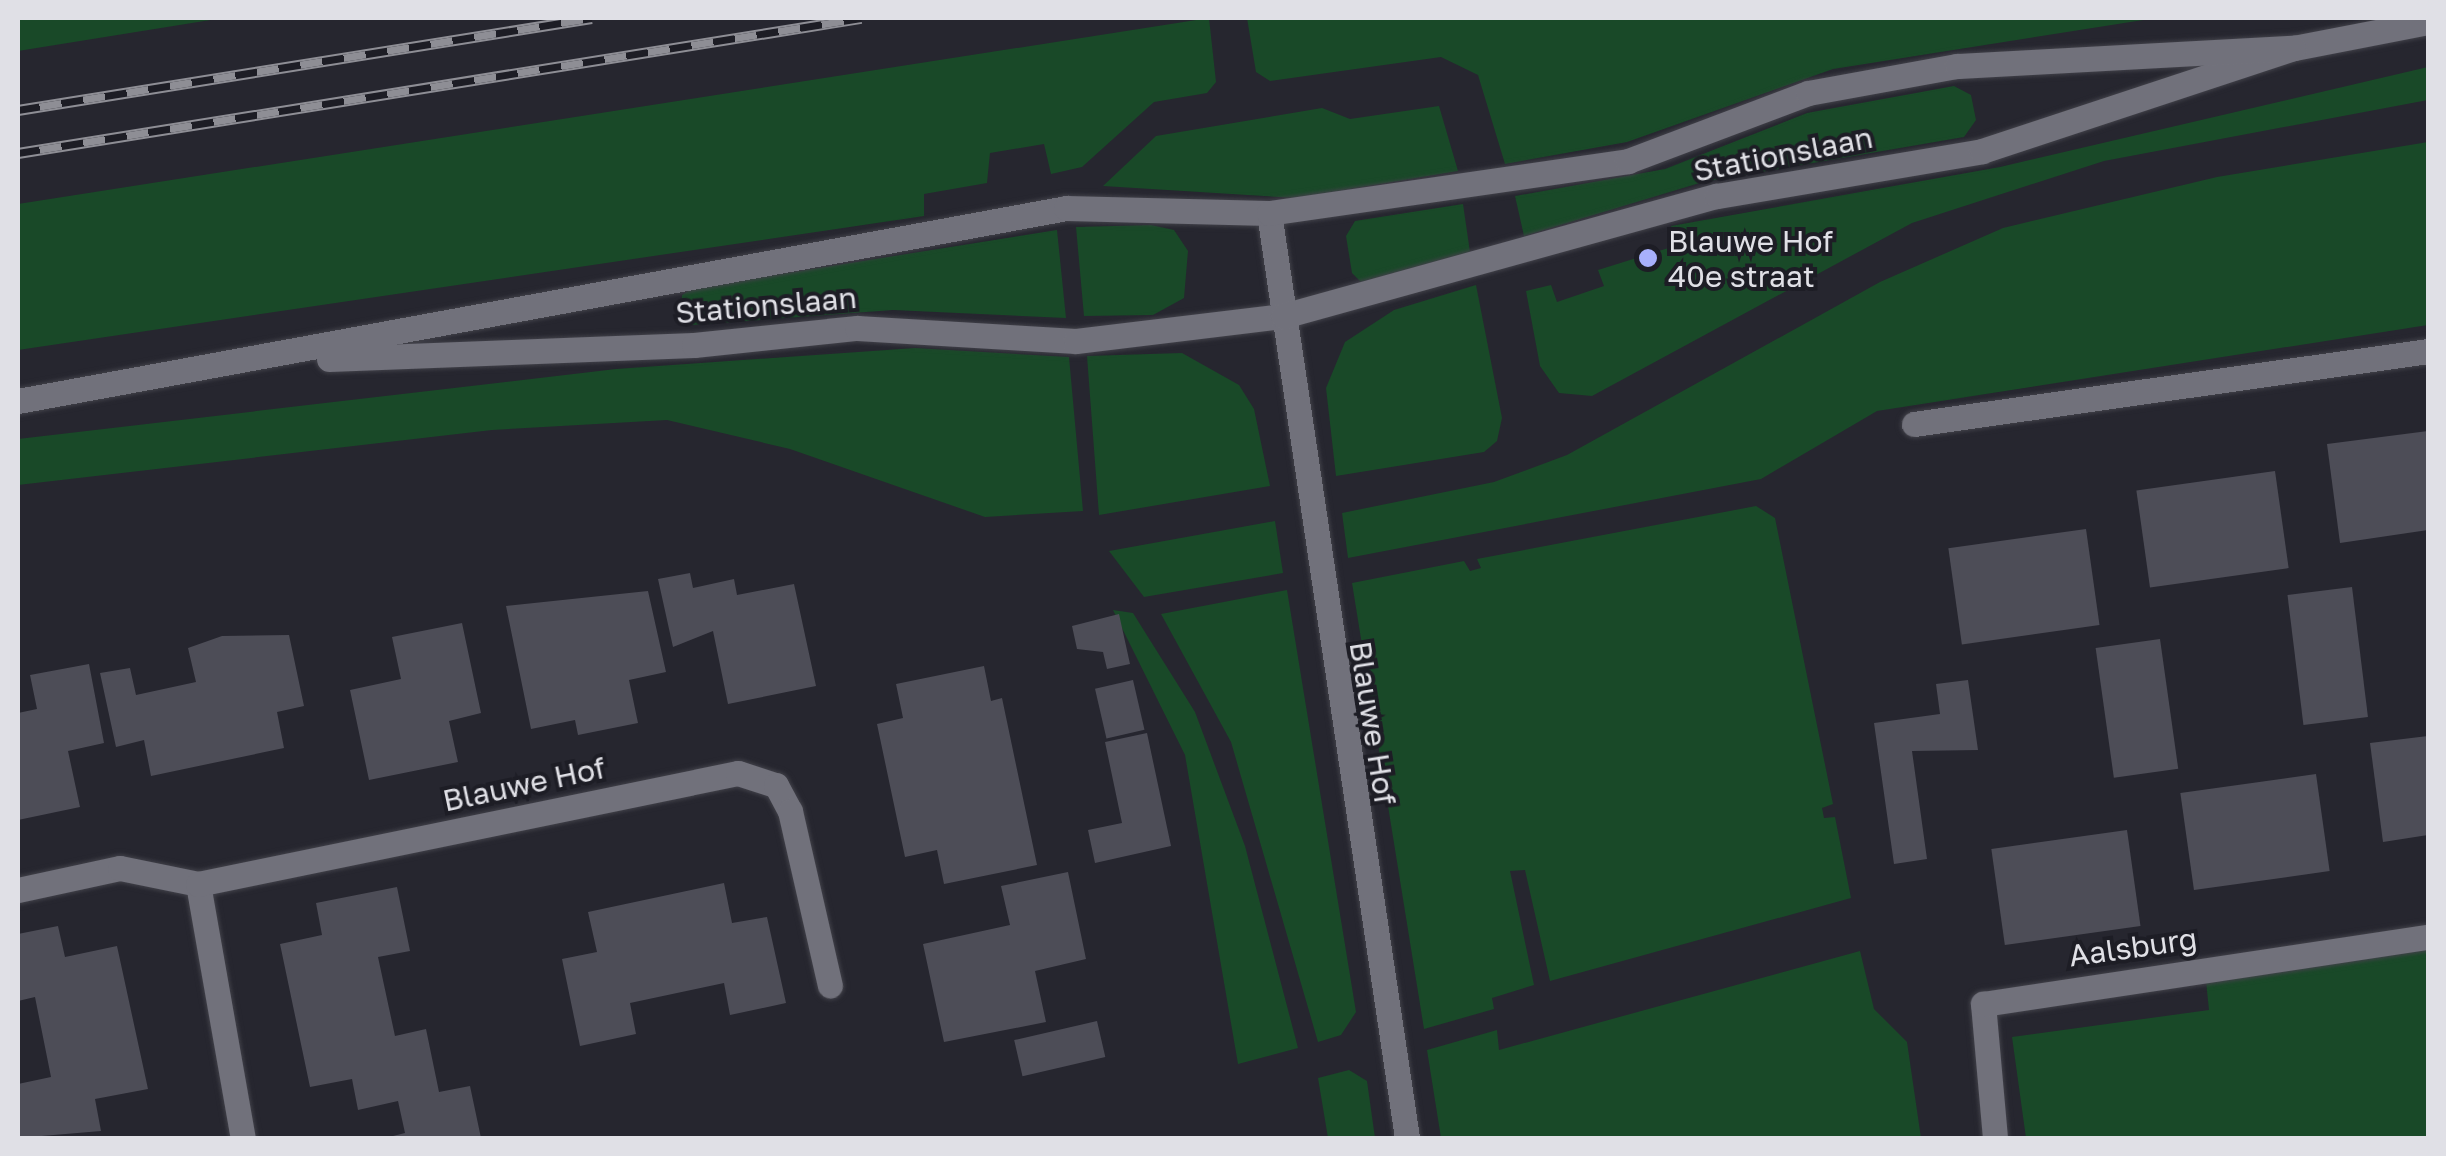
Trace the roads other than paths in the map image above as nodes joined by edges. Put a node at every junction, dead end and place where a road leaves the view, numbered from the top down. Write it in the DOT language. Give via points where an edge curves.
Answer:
graph roads {
  1 [pos="2428,22"];
  2 [pos="2294,48"];
  3 [pos="1269,214"];
  4 [pos="1282,316"];
  5 [pos="2428,351"];
  6 [pos="254,362"];
  7 [pos="18,401"];
  8 [pos="1914,424"];
  9 [pos="198,884"];
  10 [pos="18,890"];
  11 [pos="2428,937"];
  12 [pos="830,985"];
  13 [pos="244,1138"];
  14 [pos="1406,1138"];
  15 [pos="1995,1138"];
  1 -- 2 [label="street, Stationslaan"];
  2 -- 3 [label="street, Stationslaan" via="1957,66 1808,93 1628,162"];
  2 -- 4 [label="street, Stationslaan" via="1982,150 1717,196"];
  3 -- 4 [label="street"];
  3 -- 6 [label="street, Stationslaan" via="1066,208 678,274"];
  4 -- 6 [label="street, Stationslaan" via="1076,341 856,328 694,345"];
  4 -- 14 [label="street, Blauwe Hof"];
  5 -- 8 [label="street"];
  6 -- 7 [label="street, Stationslaan"];
  9 -- 10 [label="street, Blauwe Hof" via="120,868"];
  9 -- 12 [label="street, Blauwe Hof" via="738,773 776,785 790,811"];
  9 -- 13 [label="street"];
  11 -- 15 [label="street, Aalsburg" via="1983,1004"];
}
